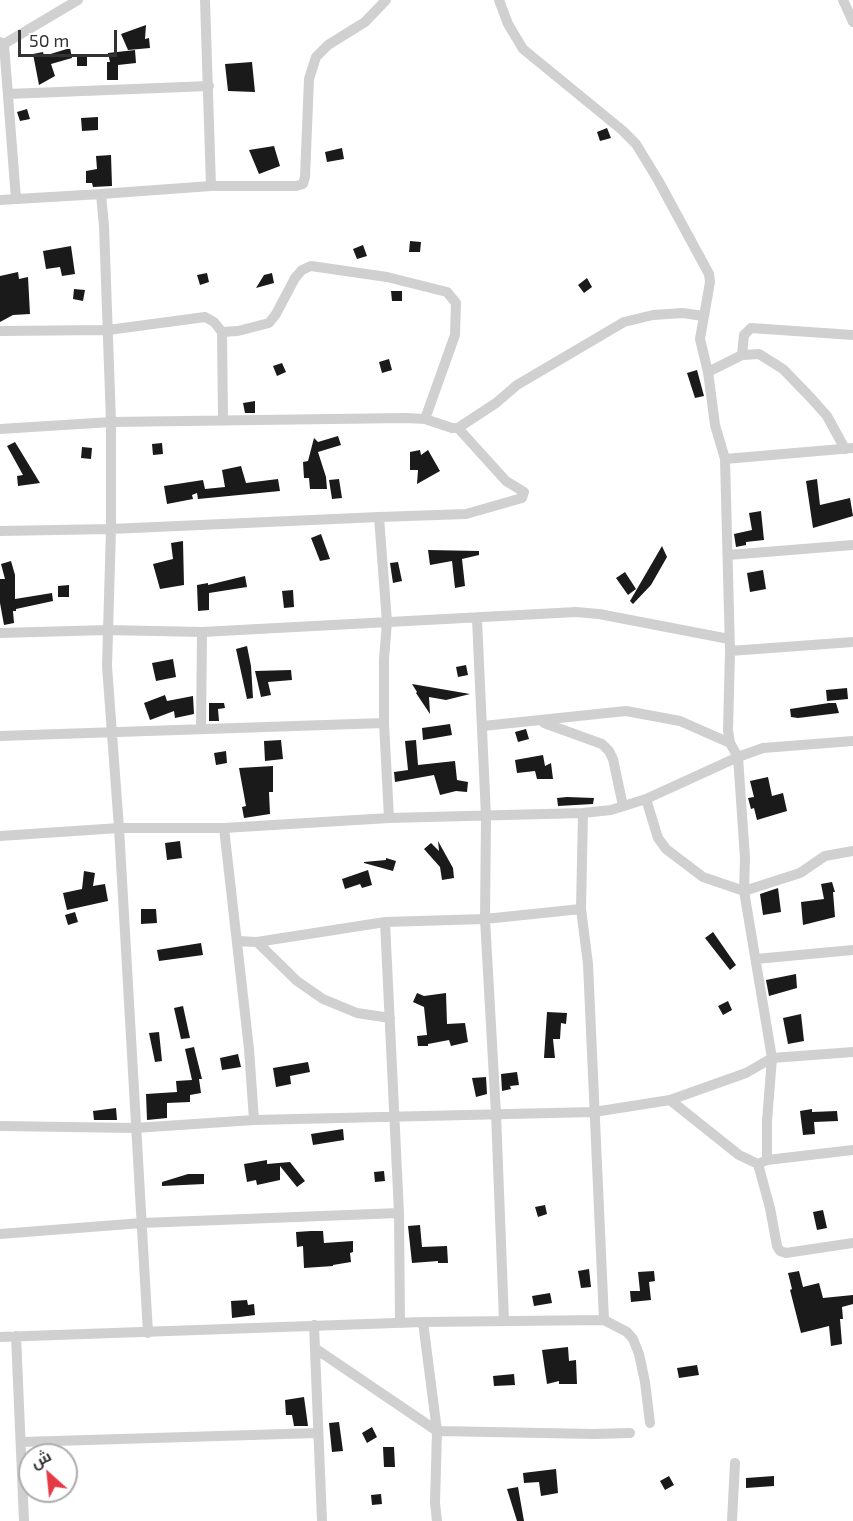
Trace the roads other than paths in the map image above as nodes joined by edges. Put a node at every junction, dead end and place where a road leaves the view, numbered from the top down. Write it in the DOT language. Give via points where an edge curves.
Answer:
graph roads {
  1 [pos="78,0"];
  2 [pos="205,0"];
  3 [pos="387,0"];
  4 [pos="499,0"];
  5 [pos="843,0"];
  6 [pos="853,22"];
  7 [pos="2,43"];
  8 [pos="209,86"];
  9 [pos="8,94"];
  10 [pos="211,186"];
  11 [pos="101,194"];
  12 [pos="16,199"];
  13 [pos="0,200"];
  14 [pos="703,316"];
  15 [pos="108,330"];
  16 [pos="0,331"];
  17 [pos="222,333"];
  18 [pos="853,335"];
  19 [pos="742,355"];
  20 [pos="708,372"];
  21 [pos="424,419"];
  22 [pos="223,420"];
  23 [pos="111,422"];
  24 [pos="458,428"];
  25 [pos="0,429"];
  26 [pos="849,448"];
  27 [pos="725,459"];
  28 [pos="379,518"];
  29 [pos="111,529"];
  30 [pos="0,531"];
  31 [pos="853,545"];
  32 [pos="728,555"];
  33 [pos="477,619"];
  34 [pos="387,622"];
  35 [pos="107,630"];
  36 [pos="202,632"];
  37 [pos="0,633"];
  38 [pos="729,639"];
  39 [pos="853,642"];
  40 [pos="730,651"];
  41 [pos="539,721"];
  42 [pos="384,723"];
  43 [pos="483,726"];
  44 [pos="201,729"];
  45 [pos="110,731"];
  46 [pos="0,736"];
  47 [pos="853,741"];
  48 [pos="730,742"];
  49 [pos="738,757"];
  50 [pos="645,799"];
  51 [pos="623,806"];
  52 [pos="583,813"];
  53 [pos="486,817"];
  54 [pos="389,818"];
  55 [pos="119,828"];
  56 [pos="224,828"];
  57 [pos="0,836"];
  58 [pos="853,851"];
  59 [pos="744,891"];
  60 [pos="581,909"];
  61 [pos="484,919"];
  62 [pos="385,922"];
  63 [pos="237,941"];
  64 [pos="257,942"];
  65 [pos="853,950"];
  66 [pos="756,959"];
  67 [pos="390,1018"];
  68 [pos="853,1052"];
  69 [pos="772,1058"];
  70 [pos="670,1100"];
  71 [pos="594,1112"];
  72 [pos="496,1114"];
  73 [pos="395,1116"];
  74 [pos="254,1120"];
  75 [pos="0,1126"];
  76 [pos="135,1128"];
  77 [pos="853,1150"];
  78 [pos="763,1162"];
  79 [pos="399,1213"];
  80 [pos="142,1223"];
  81 [pos="0,1234"];
  82 [pos="853,1243"];
  83 [pos="504,1320"];
  84 [pos="604,1320"];
  85 [pos="423,1322"];
  86 [pos="400,1323"];
  87 [pos="314,1325"];
  88 [pos="148,1333"];
  89 [pos="16,1336"];
  90 [pos="0,1337"];
  91 [pos="316,1349"];
  92 [pos="650,1422"];
  93 [pos="437,1431"];
  94 [pos="318,1433"];
  95 [pos="630,1433"];
  96 [pos="22,1442"];
  97 [pos="735,1463"];
  98 [pos="24,1521"];
  99 [pos="321,1521"];
  100 [pos="437,1521"];
  101 [pos="732,1521"];
  1 -- 7 [label="street"];
  2 -- 8 [label="street"];
  3 -- 10 [label="street" via="365,22 316,57 309,80 303,184"];
  4 -- 14 [label="street" via="523,49 636,144 708,274"];
  5 -- 6 [label="street"];
  7 -- 9 [label="street"];
  8 -- 9 [label="street"];
  8 -- 10 [label="street"];
  9 -- 12 [label="street"];
  10 -- 11 [label="street"];
  11 -- 12 [label="street"];
  11 -- 15 [label="street"];
  12 -- 13 [label="street"];
  14 -- 20 [label="street" via="700,339"];
  14 -- 24 [label="street" via="653,315 624,322 517,385"];
  15 -- 16 [label="street"];
  15 -- 17 [label="street" via="205,317"];
  15 -- 23 [label="street"];
  17 -- 21 [label="street" via="269,323 295,278 311,266 387,277 447,292 456,303 454,335"];
  17 -- 22 [label="street"];
  18 -- 19 [label="street" via="751,328 744,335"];
  19 -- 20 [label="street"];
  19 -- 26 [label="street" via="759,354 783,369"];
  20 -- 27 [label="street" via="715,425"];
  21 -- 22 [label="street"];
  21 -- 24 [label="street"];
  22 -- 23 [label="street"];
  23 -- 25 [label="street"];
  23 -- 29 [label="street"];
  24 -- 28 [label="street" via="506,481 524,492 522,498 466,514"];
  26 -- 27 [label="street"];
  27 -- 32 [label="street"];
  28 -- 29 [label="street"];
  28 -- 34 [label="street"];
  29 -- 30 [label="street"];
  29 -- 35 [label="street"];
  31 -- 32 [label="street"];
  32 -- 38 [label="street"];
  33 -- 34 [label="street"];
  33 -- 38 [label="street" via="576,612"];
  33 -- 43 [label="street"];
  34 -- 36 [label="street"];
  34 -- 42 [label="street"];
  35 -- 36 [label="street"];
  35 -- 37 [label="street"];
  35 -- 45 [label="street"];
  36 -- 44 [label="street"];
  38 -- 40 [label="street"];
  39 -- 40 [label="street"];
  40 -- 48 [label="street"];
  41 -- 43 [label="street"];
  41 -- 48 [label="street" via="626,711 680,721"];
  41 -- 51 [label="street" via="602,744 609,751"];
  42 -- 44 [label="street"];
  42 -- 54 [label="street"];
  43 -- 53 [label="street"];
  44 -- 45 [label="street"];
  45 -- 46 [label="street"];
  45 -- 55 [label="street"];
  47 -- 49 [label="street" via="763,748"];
  48 -- 49 [label="street"];
  49 -- 50 [label="street"];
  49 -- 59 [label="street"];
  50 -- 51 [label="street"];
  50 -- 59 [label="street" via="666,849 703,877"];
  51 -- 52 [label="street"];
  52 -- 53 [label="street"];
  52 -- 60 [label="street"];
  53 -- 54 [label="street"];
  53 -- 61 [label="street"];
  54 -- 56 [label="street"];
  55 -- 56 [label="street"];
  55 -- 57 [label="street"];
  55 -- 76 [label="street"];
  56 -- 63 [label="street"];
  58 -- 59 [label="street" via="825,856 800,873"];
  59 -- 66 [label="street"];
  60 -- 61 [label="street"];
  60 -- 71 [label="street" via="588,964"];
  61 -- 62 [label="street"];
  61 -- 72 [label="street"];
  62 -- 64 [label="street"];
  62 -- 67 [label="street"];
  63 -- 64 [label="street"];
  63 -- 74 [label="street"];
  64 -- 67 [label="street" via="297,981 323,999 357,1012"];
  65 -- 66 [label="street"];
  66 -- 69 [label="street"];
  67 -- 73 [label="street"];
  68 -- 69 [label="street"];
  69 -- 70 [label="street" via="746,1073"];
  69 -- 78 [label="street"];
  70 -- 71 [label="street"];
  70 -- 78 [label="street" via="739,1155"];
  71 -- 72 [label="street"];
  71 -- 84 [label="street"];
  72 -- 73 [label="street"];
  72 -- 83 [label="street"];
  73 -- 74 [label="street"];
  73 -- 79 [label="street"];
  74 -- 76 [label="street"];
  75 -- 76 [label="street"];
  76 -- 80 [label="street"];
  77 -- 78 [label="street"];
  78 -- 82 [label="street" via="780,1251"];
  79 -- 80 [label="street"];
  79 -- 86 [label="street"];
  80 -- 81 [label="street"];
  80 -- 88 [label="street"];
  83 -- 84 [label="street"];
  83 -- 85 [label="street"];
  84 -- 92 [label="street" via="633,1339 645,1382"];
  85 -- 86 [label="street"];
  85 -- 93 [label="street"];
  86 -- 87 [label="street"];
  87 -- 88 [label="street"];
  87 -- 91 [label="street"];
  88 -- 89 [label="street"];
  89 -- 90 [label="street"];
  89 -- 96 [label="street"];
  91 -- 93 [label="street"];
  91 -- 94 [label="street"];
  93 -- 95 [label="street"];
  93 -- 100 [label="street"];
  94 -- 96 [label="street"];
  94 -- 99 [label="street"];
  96 -- 98 [label="street"];
  97 -- 101 [label="street"];
}
